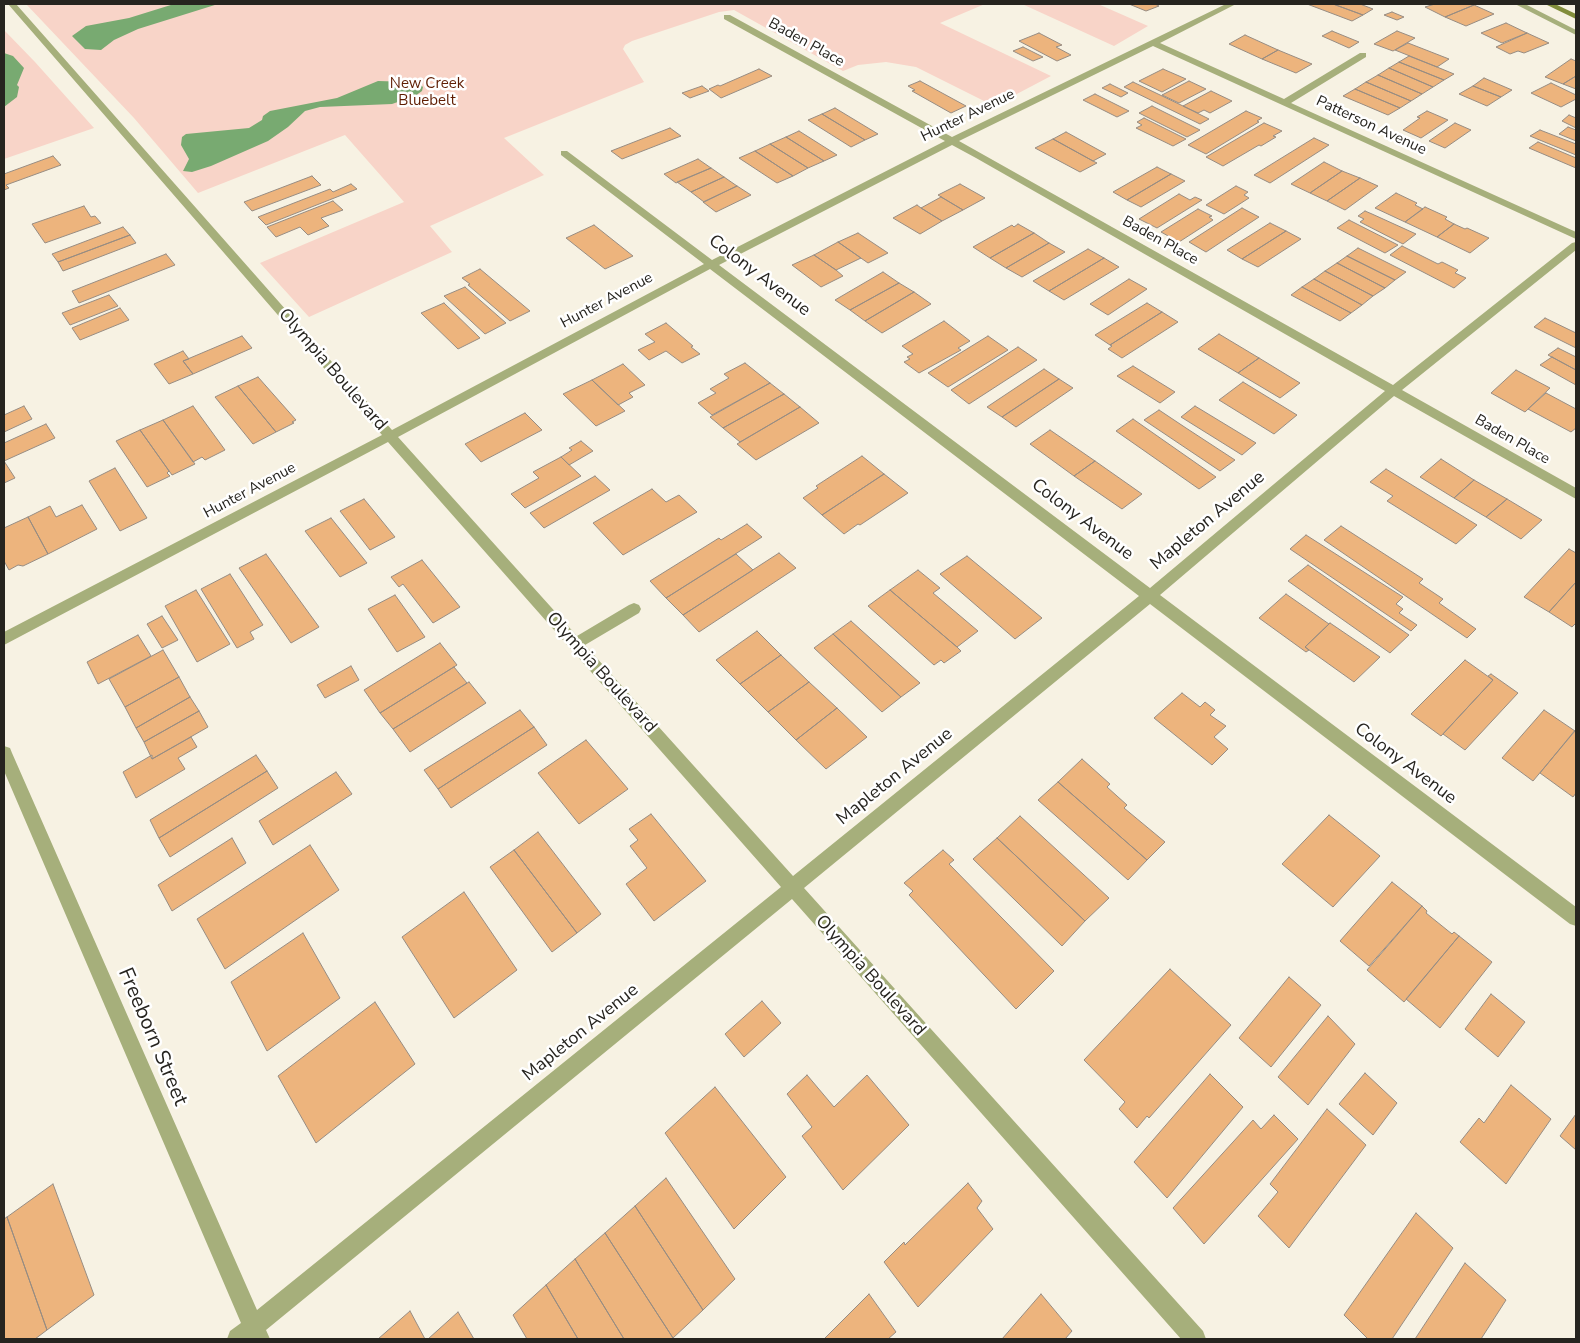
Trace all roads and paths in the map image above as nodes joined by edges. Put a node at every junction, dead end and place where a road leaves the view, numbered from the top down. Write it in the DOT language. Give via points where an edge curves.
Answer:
graph roads {
  1 [pos="12,4"];
  2 [pos="1232,4"];
  3 [pos="1519,4"];
  4 [pos="1549,4"];
  5 [pos="727,17"];
  6 [pos="1576,17"];
  7 [pos="1576,33"];
  8 [pos="1153,43"];
  9 [pos="1364,55"];
  10 [pos="1284,103"];
  11 [pos="952,141"];
  12 [pos="564,153"];
  13 [pos="1576,236"];
  14 [pos="1576,245"];
  15 [pos="712,264"];
  16 [pos="1394,390"];
  17 [pos="390,436"];
  18 [pos="1576,494"];
  19 [pos="1151,595"];
  20 [pos="634,609"];
  21 [pos="4,639"];
  22 [pos="575,644"];
  23 [pos="4,753"];
  24 [pos="791,888"];
  25 [pos="1576,918"];
  26 [pos="256,1333"];
  27 [pos="238,1339"];
  28 [pos="1195,1339"];
  1 -- 17 [label="street, Olympia Boulevard"];
  2 -- 8 [label="street, Hunter Avenue"];
  3 -- 7 [label="street"];
  4 -- 6 [label="main road"];
  5 -- 11 [label="street, Baden Place"];
  8 -- 10 [label="street, Patterson Avenue"];
  8 -- 11 [label="street, Hunter Avenue"];
  9 -- 10 [label="street"];
  10 -- 13 [label="street, Patterson Avenue"];
  11 -- 15 [label="street, Hunter Avenue"];
  11 -- 16 [label="street, Baden Place"];
  12 -- 15 [label="street, Colony Avenue"];
  14 -- 16 [label="street, Mapleton Avenue"];
  15 -- 17 [label="street, Hunter Avenue"];
  15 -- 19 [label="street, Colony Avenue"];
  16 -- 18 [label="street, Baden Place"];
  16 -- 19 [label="street, Mapleton Avenue"];
  17 -- 21 [label="street, Hunter Avenue"];
  17 -- 22 [label="street, Olympia Boulevard"];
  19 -- 24 [label="street, Mapleton Avenue"];
  19 -- 25 [label="street, Colony Avenue"];
  20 -- 22 [label="street"];
  22 -- 24 [label="street, Olympia Boulevard"];
  23 -- 26 [label="street, Freeborn Street"];
  24 -- 26 [label="street, Mapleton Avenue"];
  24 -- 28 [label="street, Olympia Boulevard"];
  26 -- 27 [label="street, Mapleton Avenue"];
}
